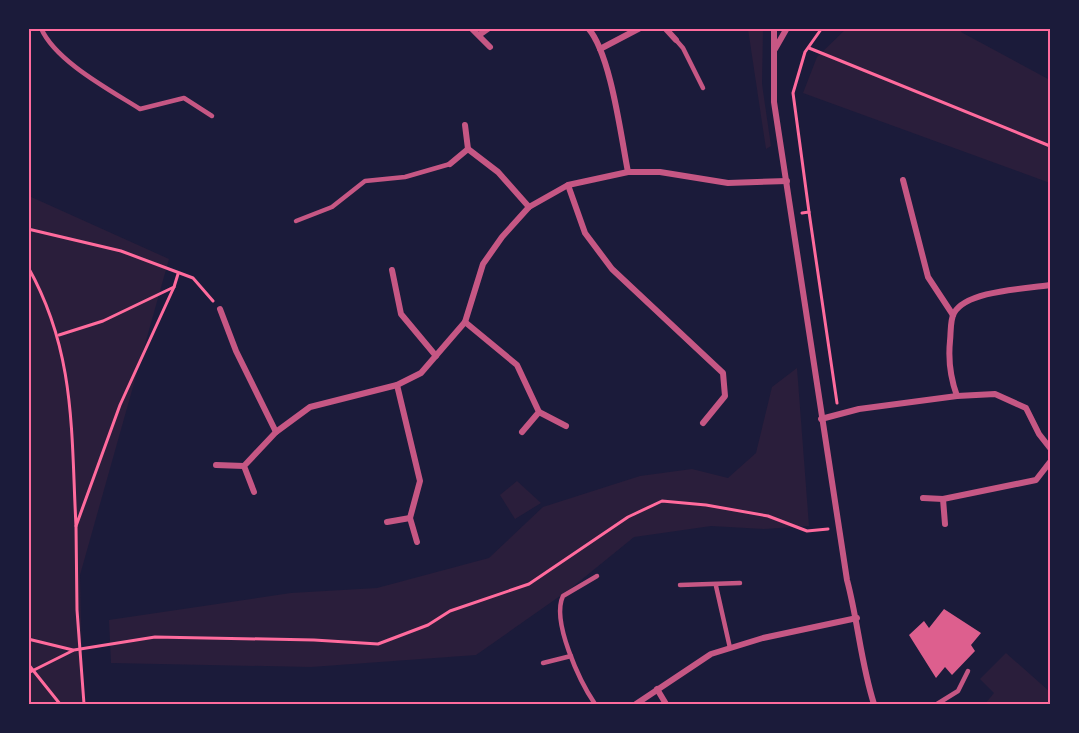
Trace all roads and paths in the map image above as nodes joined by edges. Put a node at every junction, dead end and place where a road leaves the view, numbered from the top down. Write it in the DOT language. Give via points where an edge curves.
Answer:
graph roads {
  1 [pos="41,28"];
  2 [pos="471,28"];
  3 [pos="489,28"];
  4 [pos="588,28"];
  5 [pos="640,28"];
  6 [pos="665,28"];
  7 [pos="774,28"];
  8 [pos="787,28"];
  9 [pos="822,28"];
  10 [pos="479,35"];
  11 [pos="676,40"];
  12 [pos="490,47"];
  13 [pos="809,48"];
  14 [pos="600,49"];
  15 [pos="775,50"];
  16 [pos="703,88"];
  17 [pos="212,116"];
  18 [pos="465,124"];
  19 [pos="1050,146"];
  20 [pos="468,149"];
  21 [pos="450,164"];
  22 [pos="628,172"];
  23 [pos="903,180"];
  24 [pos="787,181"];
  25 [pos="568,185"];
  26 [pos="529,207"];
  27 [pos="809,212"];
  28 [pos="791,214"];
  29 [pos="296,221"];
  30 [pos="28,229"];
  31 [pos="28,267"];
  32 [pos="392,270"];
  33 [pos="178,274"];
  34 [pos="1050,285"];
  35 [pos="174,287"];
  36 [pos="220,309"];
  37 [pos="953,315"];
  38 [pos="465,322"];
  39 [pos="59,335"];
  40 [pos="436,356"];
  41 [pos="397,385"];
  42 [pos="957,396"];
  43 [pos="539,412"];
  44 [pos="838,415"];
  45 [pos="821,419"];
  46 [pos="703,423"];
  47 [pos="566,426"];
  48 [pos="276,432"];
  49 [pos="522,432"];
  50 [pos="1050,448"];
  51 [pos="1050,462"];
  52 [pos="216,465"];
  53 [pos="244,465"];
  54 [pos="254,492"];
  55 [pos="923,498"];
  56 [pos="943,499"];
  57 [pos="410,518"];
  58 [pos="387,522"];
  59 [pos="945,524"];
  60 [pos="76,526"];
  61 [pos="840,528"];
  62 [pos="417,542"];
  63 [pos="597,576"];
  64 [pos="740,583"];
  65 [pos="680,585"];
  66 [pos="716,586"];
  67 [pos="857,618"];
  68 [pos="28,639"];
  69 [pos="730,648"];
  70 [pos="80,649"];
  71 [pos="74,650"];
  72 [pos="571,656"];
  73 [pos="543,663"];
  74 [pos="28,664"];
  75 [pos="33,671"];
  76 [pos="968,671"];
  77 [pos="28,674"];
  78 [pos="657,689"];
  79 [pos="60,705"];
  80 [pos="84,705"];
  81 [pos="595,705"];
  82 [pos="636,705"];
  83 [pos="666,705"];
  84 [pos="873,705"];
  85 [pos="938,705"];
  1 -- 17 [label="lane" via="47,44 140,109 184,98"];
  2 -- 10 [label="street"];
  3 -- 10 [label="street"];
  4 -- 14 [label="street"];
  5 -- 14 [label="street"];
  6 -- 11 [label="street"];
  7 -- 15 [label="street"];
  8 -- 15 [label="street"];
  9 -- 13 [label="path"];
  10 -- 12 [label="street"];
  11 -- 16 [label="lane"];
  13 -- 19 [label="path"];
  13 -- 27 [label="path" via="793,93"];
  14 -- 22 [label="street"];
  15 -- 24 [label="street" via="774,102"];
  18 -- 20 [label="street"];
  20 -- 21 [label="street"];
  20 -- 26 [label="street" via="498,172"];
  21 -- 29 [label="lane" via="405,177 365,181 332,207"];
  22 -- 24 [label="street" via="660,172 728,183"];
  22 -- 25 [label="street"];
  23 -- 37 [label="street" via="928,277"];
  24 -- 28 [label="street"];
  25 -- 26 [label="street"];
  25 -- 46 [label="street" via="585,233 612,269 723,374 725,396"];
  26 -- 38 [label="street" via="483,264"];
  27 -- 28 [label="path"];
  27 -- 44 [label="path"];
  28 -- 45 [label="street"];
  30 -- 33 [label="path" via="122,251"];
  31 -- 39 [label="path"];
  32 -- 40 [label="street" via="401,314"];
  33 -- 35 [label="path"];
  33 -- 36 [label="path" via="193,278"];
  34 -- 37 [label="street" via="988,294 961,303"];
  35 -- 39 [label="path" via="103,321"];
  35 -- 60 [label="path" via="120,405"];
  36 -- 48 [label="street"];
  37 -- 42 [label="street" via="949,357"];
  38 -- 40 [label="street"];
  38 -- 43 [label="street" via="517,365"];
  39 -- 60 [label="path" via="69,390"];
  40 -- 41 [label="street" via="421,373"];
  41 -- 48 [label="street" via="310,407"];
  41 -- 57 [label="street" via="420,481"];
  42 -- 44 [label="street"];
  42 -- 50 [label="street" via="995,394 1026,408"];
  43 -- 47 [label="street"];
  43 -- 49 [label="street"];
  44 -- 45 [label="street"];
  45 -- 61 [label="street"];
  48 -- 53 [label="street"];
  51 -- 56 [label="street" via="1036,480"];
  52 -- 53 [label="street"];
  53 -- 54 [label="street"];
  55 -- 56 [label="street"];
  56 -- 59 [label="street"];
  57 -- 58 [label="street"];
  57 -- 62 [label="street"];
  60 -- 70 [label="path"];
  61 -- 67 [label="street"];
  61 -- 70 [label="path" via="807,531 768,516 662,501 628,517 529,584 450,610 428,625 378,644 155,637"];
  63 -- 72 [label="lane" via="562,596 559,603"];
  64 -- 66 [label="lane"];
  65 -- 66 [label="lane"];
  66 -- 69 [label="lane"];
  67 -- 69 [label="street"];
  67 -- 84 [label="street"];
  68 -- 71 [label="path"];
  69 -- 78 [label="street" via="711,654"];
  70 -- 71 [label="path"];
  70 -- 80 [label="path"];
  71 -- 75 [label="path"];
  72 -- 73 [label="lane"];
  72 -- 81 [label="lane"];
  74 -- 75 [label="path"];
  75 -- 77 [label="path"];
  75 -- 79 [label="path"];
  76 -- 85 [label="lane" via="958,691"];
  78 -- 82 [label="street"];
  78 -- 83 [label="street"];
}
